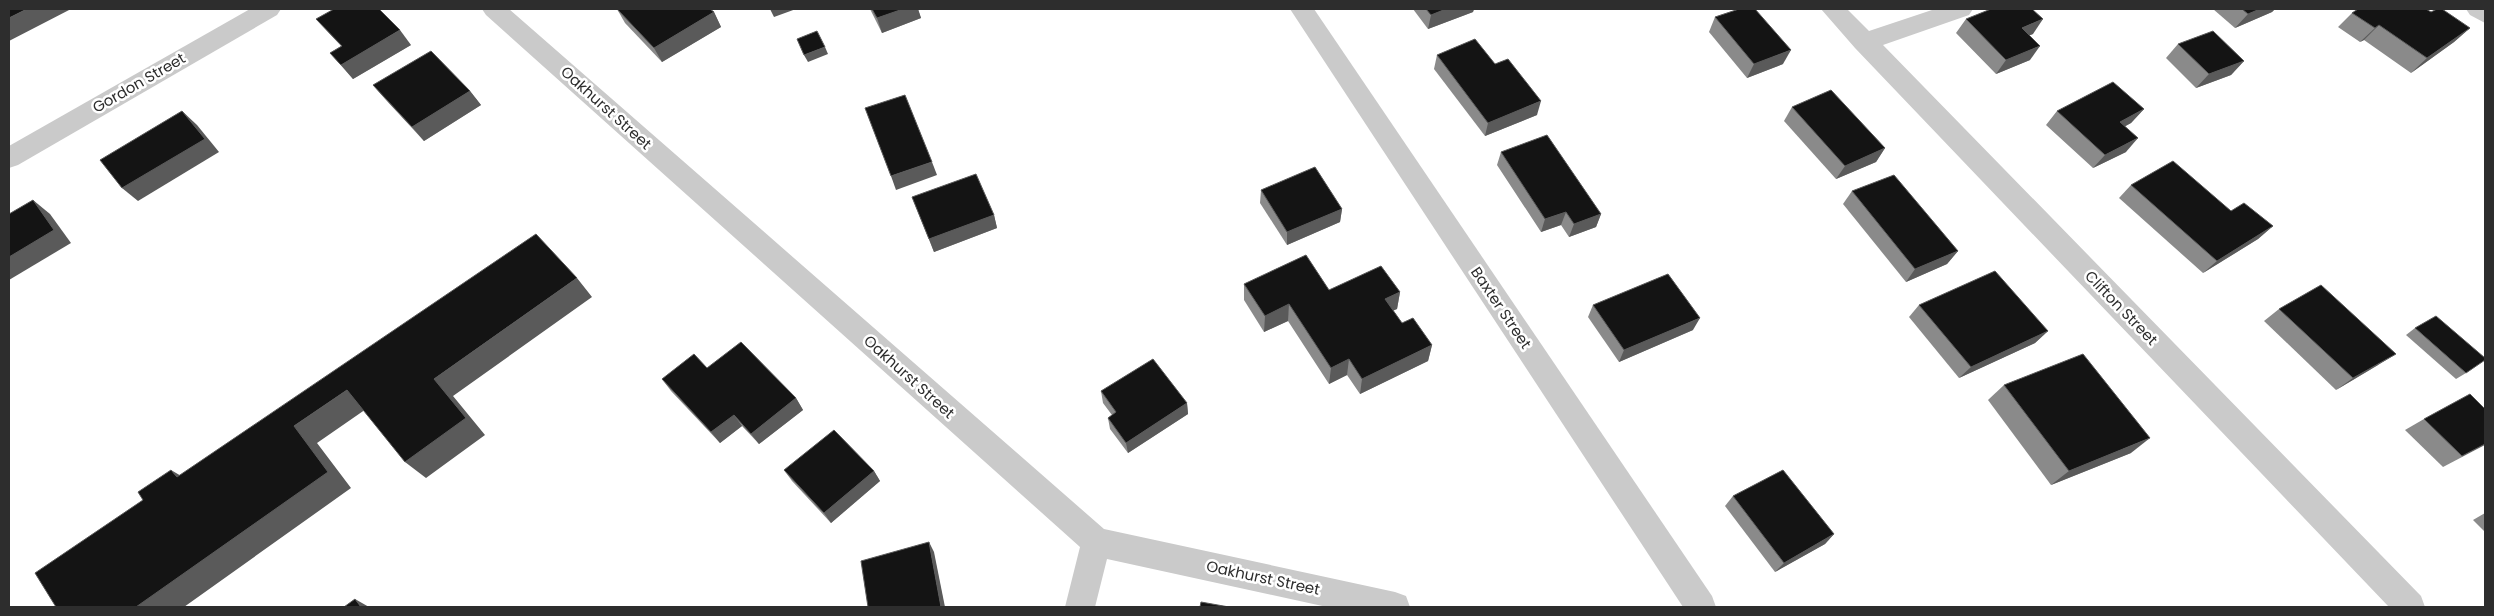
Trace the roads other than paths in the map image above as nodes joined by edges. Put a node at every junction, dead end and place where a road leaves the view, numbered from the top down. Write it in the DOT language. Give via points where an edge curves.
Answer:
graph roads {
  1 [pos="269,9"];
  2 [pos="494,9"];
  3 [pos="1302,9"];
  4 [pos="1832,9"];
  5 [pos="1960,9"];
  6 [pos="2478,9"];
  7 [pos="2485,14"];
  8 [pos="1864,42"];
  9 [pos="9,158"];
  10 [pos="1096,542"];
  11 [pos="1080,607"];
  12 [pos="1395,607"];
  13 [pos="1701,607"];
  14 [pos="2410,607"];
  1 -- 9 [label="street, Gordon Street"];
  2 -- 10 [label="street, Oakhurst Street"];
  3 -- 13 [label="street, Baxter Street"];
  4 -- 8 [label="street, Clifton Street"];
  5 -- 8 [label="street"];
  6 -- 7 [label="street"];
  8 -- 14 [label="street, Clifton Street"];
  10 -- 11 [label="street"];
  10 -- 12 [label="street, Oakhurst Street"];
}
